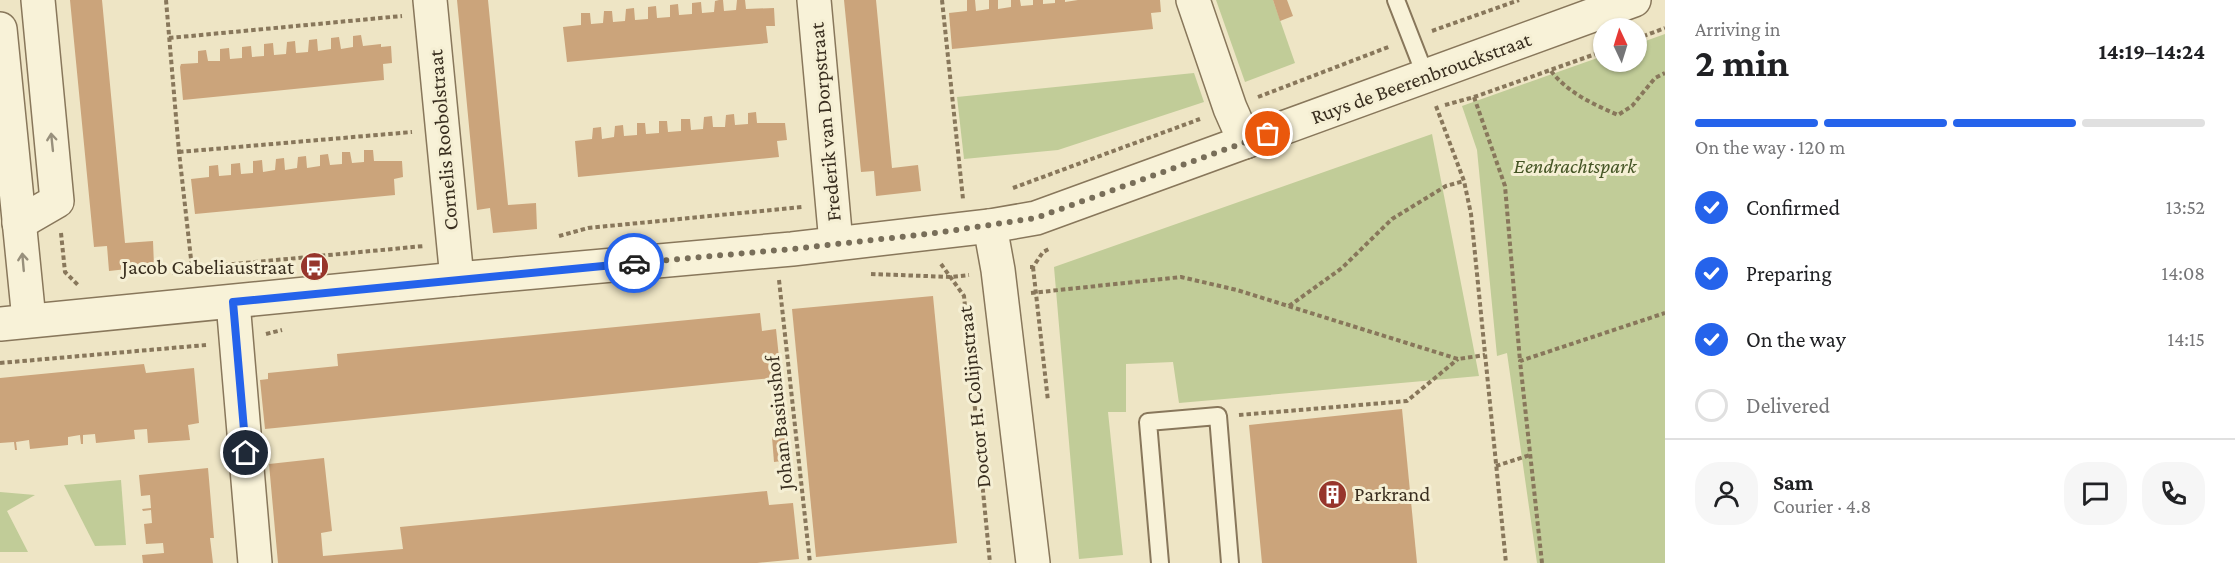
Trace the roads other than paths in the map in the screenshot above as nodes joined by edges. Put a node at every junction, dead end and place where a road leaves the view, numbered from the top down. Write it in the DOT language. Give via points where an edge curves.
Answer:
graph roads {
  1 [pos="38,0"];
  2 [pos="814,0"];
  3 [pos="1193,0"];
  4 [pos="1396,0"];
  5 [pos="1634,0"];
  6 [pos="430,7"];
  7 [pos="0,29"];
  8 [pos="1426,77"];
  9 [pos="1245,142"];
  10 [pos="10,224"];
  11 [pos="990,226"];
  12 [pos="836,243"];
  13 [pos="457,279"];
  14 [pos="233,302"];
  15 [pos="15,322"];
  16 [pos="255,563"];
  17 [pos="1033,563"];
  18 [pos="1161,563"];
  19 [pos="1230,563"];
  10 -- 1 [label="street, one-way" via="57,201"];
  2 -- 12 [label="street, Frederik van Dorpstraat"];
  3 -- 9 [label="street"];
  4 -- 8 [label="lane"];
  5 -- 8 [label="street, Ruys de Beerenbrouckstraat"];
  6 -- 13 [label="street, Cornelis Roobolstraat"];
  7 -- 10 [label="street"];
  8 -- 9 [label="street, Ruys de Beerenbrouckstraat"];
  9 -- 11 [label="street, Ruys de Beerenbrouckstraat" via="1036,218"];
  15 -- 10 [label="street, one-way"];
  11 -- 12 [label="street, Ruys de Beerenbrouckstraat"];
  11 -- 17 [label="street, Doctor H. Colijnstraat"];
  12 -- 13 [label="street, Ruys de Beerenbrouckstraat"];
  13 -- 14 [label="street, Ruys de Beerenbrouckstraat"];
  14 -- 15 [label="street, Ruys de Beerenbrouckstraat"];
  14 -- 16 [label="street"];
  18 -- 19 [label="lane" via="1148,422 1218,416"];
}
